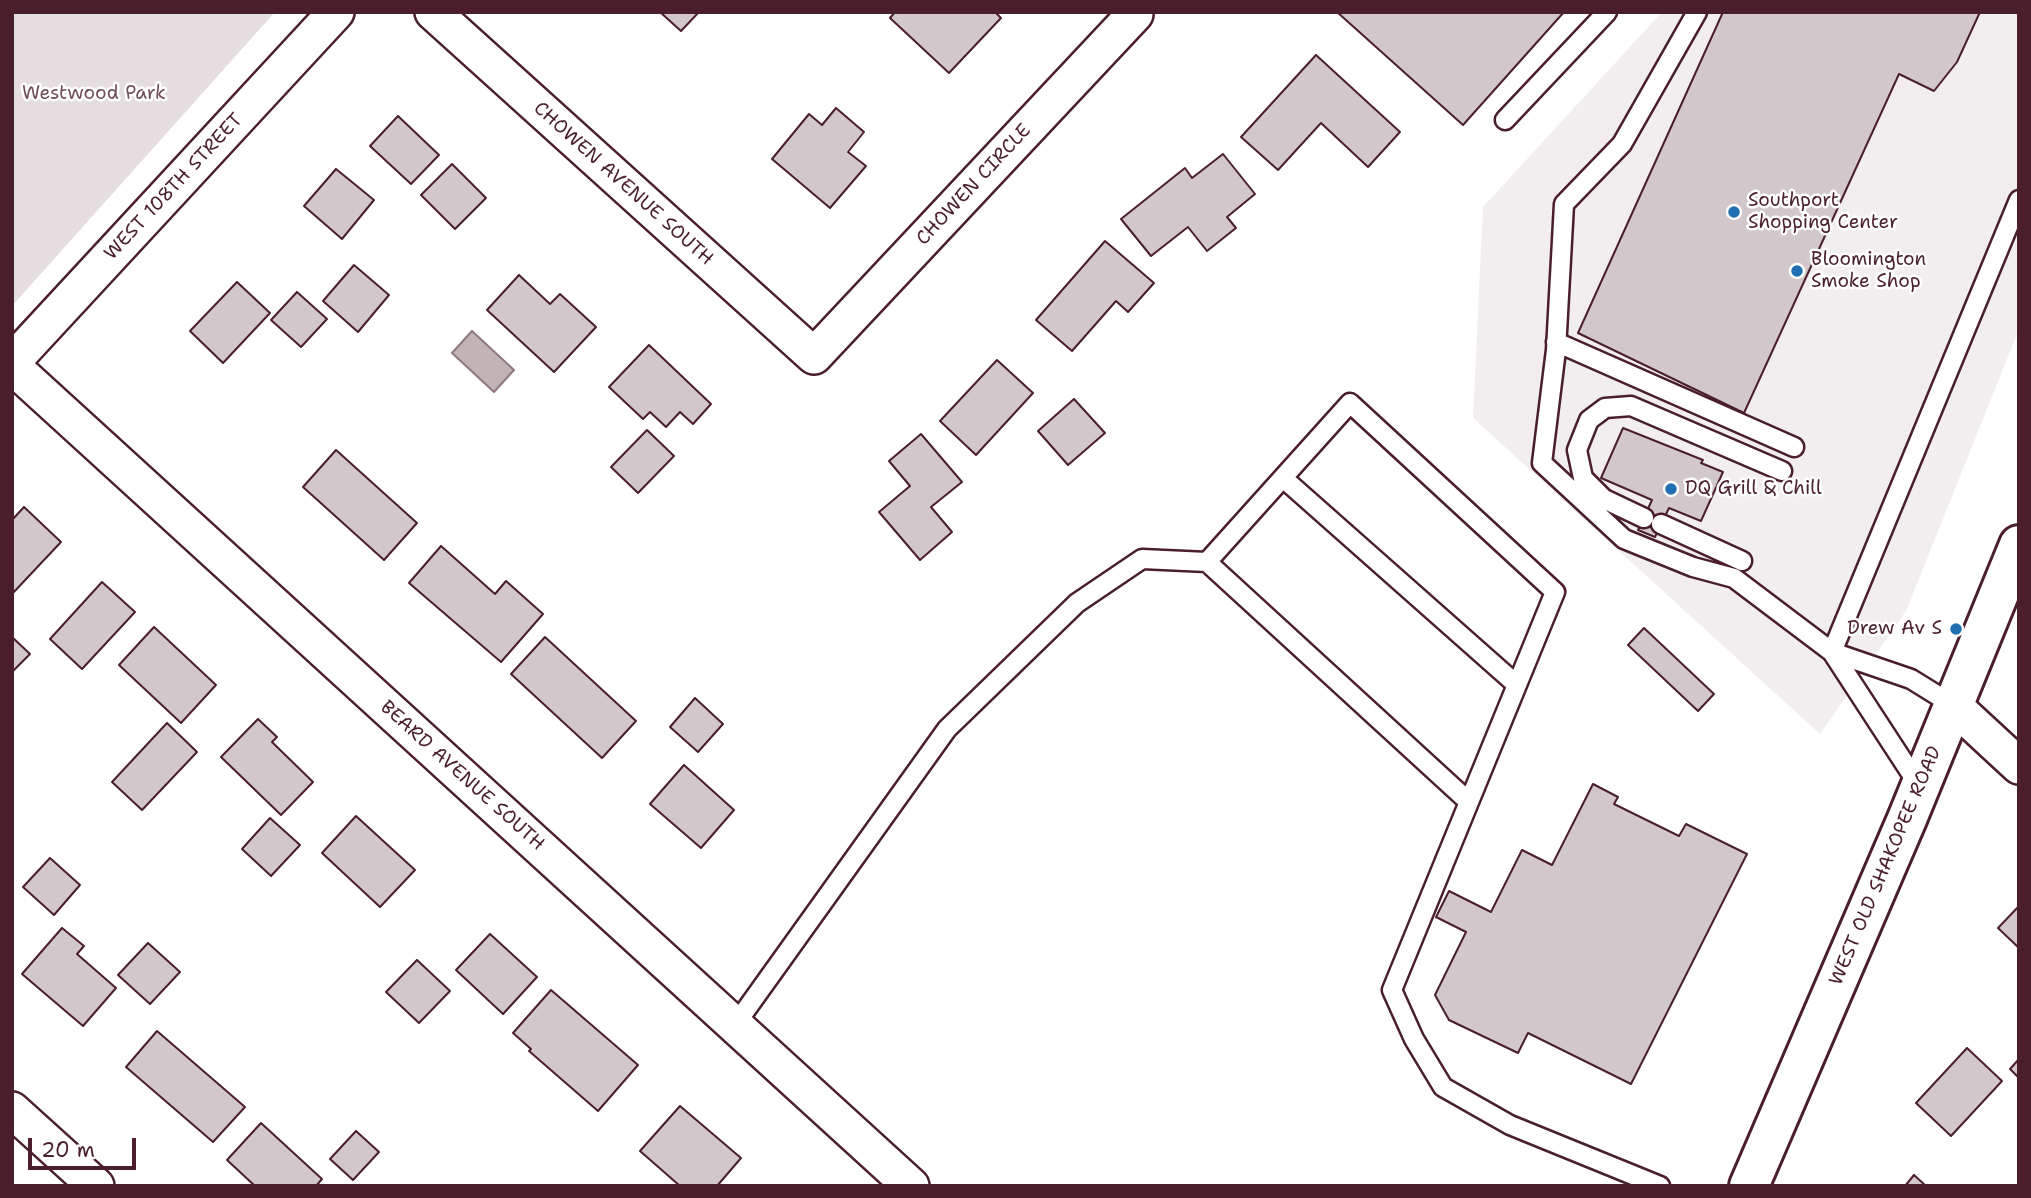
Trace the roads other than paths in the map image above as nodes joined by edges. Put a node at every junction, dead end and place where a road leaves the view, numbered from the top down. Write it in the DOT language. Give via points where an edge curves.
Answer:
graph roads {
  1 [pos="335,12"];
  2 [pos="433,12"];
  3 [pos="1606,12"];
  4 [pos="1697,12"];
  5 [pos="1135,14"];
  6 [pos="1505,120"];
  7 [pos="2019,200"];
  8 [pos="1556,342"];
  9 [pos="814,356"];
  10 [pos="12,364"];
  11 [pos="1794,447"];
  12 [pos="1783,471"];
  13 [pos="1283,478"];
  14 [pos="2019,545"];
  15 [pos="1207,562"];
  16 [pos="1738,569"];
  17 [pos="1832,652"];
  18 [pos="1517,685"];
  19 [pos="1953,705"];
  20 [pos="2019,766"];
  21 [pos="1920,787"];
  22 [pos="1469,802"];
  23 [pos="735,1025"];
  24 [pos="12,1110"];
  25 [pos="96,1186"];
  26 [pos="911,1186"];
  27 [pos="1660,1186"];
  28 [pos="1749,1186"];
  1 -- 10 [label="street, WEST 108TH STREET"];
  2 -- 9 [label="street, CHOWEN AVENUE SOUTH"];
  3 -- 6 [label="lane"];
  4 -- 8 [label="lane" via="1622,144 1564,204"];
  5 -- 9 [label="street, CHOWEN CIRCLE"];
  7 -- 17 [label="lane"];
  8 -- 11 [label="lane"];
  8 -- 16 [label="lane" via="1542,463 1624,539 1693,567"];
  10 -- 23 [label="street, BEARD AVENUE SOUTH"];
  12 -- 16 [label="lane" via="1631,406 1605,408 1589,420 1577,450 1583,478 1604,499"];
  13 -- 15 [label="lane"];
  13 -- 18 [label="lane"];
  13 -- 18 [label="lane" via="1350,403 1555,592"];
  14 -- 19 [label="main road, WEST OLD SHAKOPEE ROAD"];
  15 -- 22 [label="lane"];
  15 -- 23 [label="lane" via="1142,559 1077,603 947,729"];
  16 -- 17 [label="lane"];
  17 -- 19 [label="lane" via="1910,679"];
  17 -- 21 [label="lane"];
  18 -- 22 [label="lane"];
  19 -- 20 [label="street"];
  19 -- 21 [label="main road, WEST OLD SHAKOPEE ROAD"];
  21 -- 28 [label="main road, WEST OLD SHAKOPEE ROAD"];
  22 -- 27 [label="lane" via="1392,990 1414,1039 1443,1087 1510,1125"];
  23 -- 26 [label="street, BEARD AVENUE SOUTH"];
  24 -- 25 [label="street"];
}
